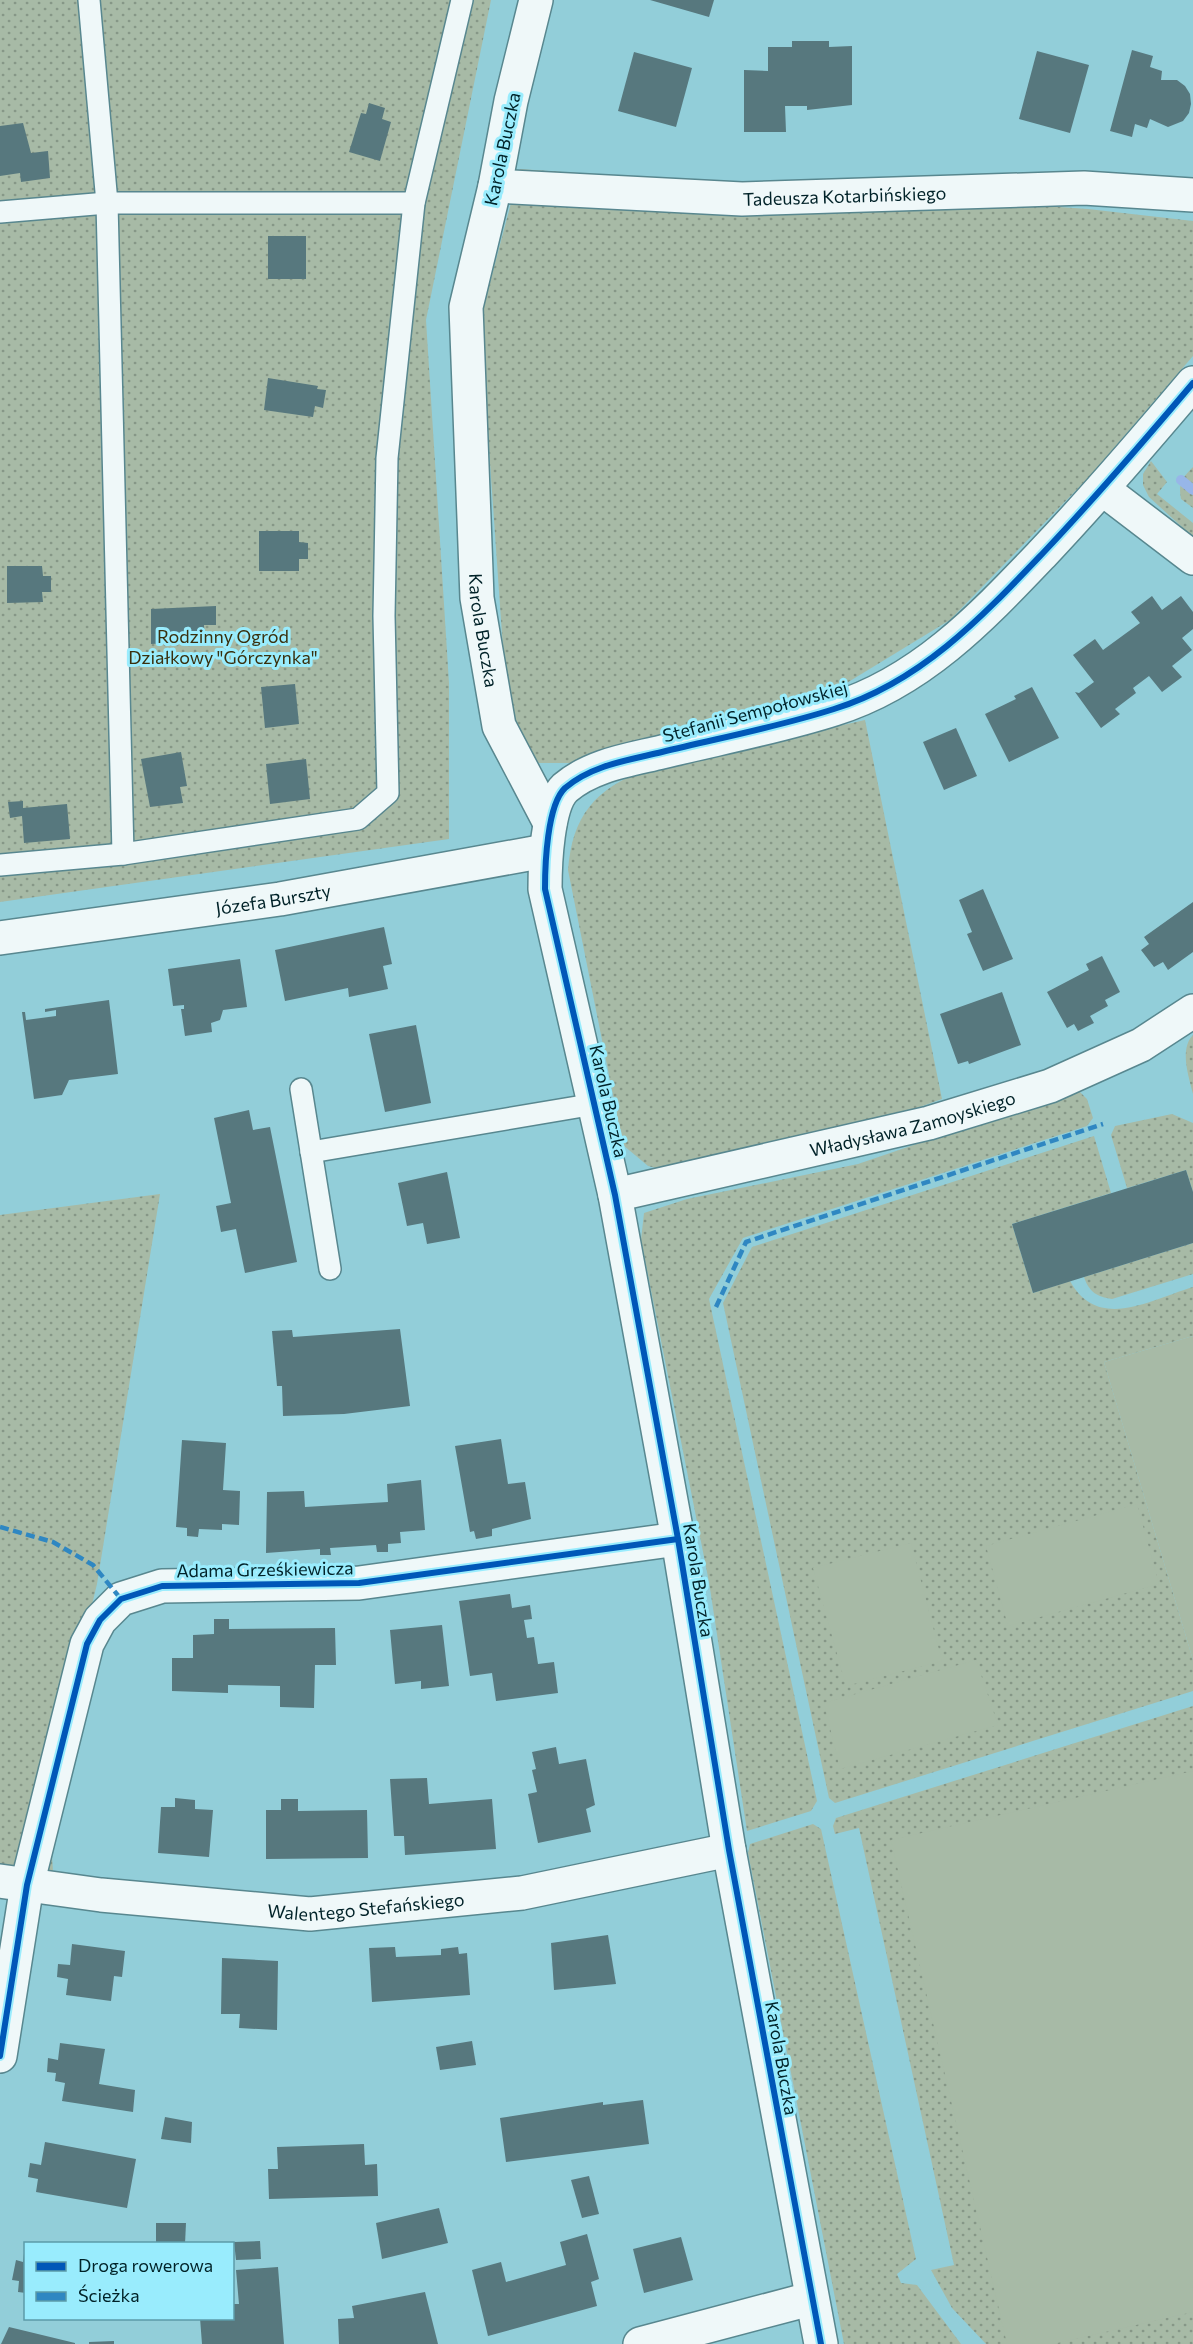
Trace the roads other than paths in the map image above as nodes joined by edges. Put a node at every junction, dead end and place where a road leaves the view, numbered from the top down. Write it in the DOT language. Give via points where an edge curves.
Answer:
graph roads {
  1 [pos="89,0"];
  2 [pos="462,0"];
  3 [pos="536,0"];
  4 [pos="495,186"];
  5 [pos="1193,195"];
  6 [pos="107,203"];
  7 [pos="414,203"];
  8 [pos="0,212"];
  9 [pos="1193,383"];
  10 [pos="1104,490"];
  11 [pos="1193,558"];
  12 [pos="548,837"];
  13 [pos="123,854"];
  14 [pos="0,865"];
  15 [pos="0,938"];
  16 [pos="1193,1011"];
  17 [pos="301,1089"];
  18 [pos="595,1104"];
  19 [pos="311,1152"];
  20 [pos="615,1195"];
  21 [pos="330,1269"];
  22 [pos="678,1539"];
  23 [pos="729,1850"];
  24 [pos="13,1883"];
  25 [pos="0,2056"];
  26 [pos="810,2299"];
  27 [pos="640,2344"];
  28 [pos="821,2344"];
  1 -- 6 [label="lane"];
  2 -- 7 [label="lane"];
  3 -- 4 [label="street, Karola Buczka" via="510,101"];
  4 -- 5 [label="street, Tadeusza Kotarbińskiego" via="742,199 1084,188"];
  4 -- 12 [label="street, Karola Buczka" via="466,307 477,598 499,726"];
  6 -- 7 [label="lane"];
  6 -- 8 [label="lane"];
  6 -- 13 [label="lane"];
  7 -- 13 [label="lane" via="387,458 384,616 388,793 358,819"];
  9 -- 10 [label="street, Stefanii Sempołowskiej"];
  10 -- 11 [label="street"];
  10 -- 12 [label="street, Stefanii Sempołowskiej" via="978,622 933,657 888,685 835,709 599,767 563,789"];
  12 -- 15 [label="street, Józefa Burszty" via="280,899"];
  12 -- 18 [label="street, Karola Buczka" via="545,889"];
  13 -- 14 [label="lane"];
  16 -- 20 [label="street, Władysława Zamoyskiego" via="1141,1045 1050,1086 929,1123"];
  17 -- 19 [label="lane"];
  18 -- 19 [label="lane"];
  18 -- 20 [label="street, Karola Buczka"];
  19 -- 21 [label="lane"];
  20 -- 22 [label="street, Karola Buczka"];
  22 -- 23 [label="street, Karola Buczka"];
  22 -- 24 [label="street, Adama Grześkiewicza" via="360,1583 162,1586 121,1599 100,1620 87,1644"];
  23 -- 24 [label="street, Walentego Stefańskiego" via="522,1893 310,1914"];
  23 -- 26 [label="street, Karola Buczka"];
  24 -- 25 [label="street, Adama Grześkiewicza"];
  26 -- 27 [label="street"];
  26 -- 28 [label="street, Karola Buczka"];
}
